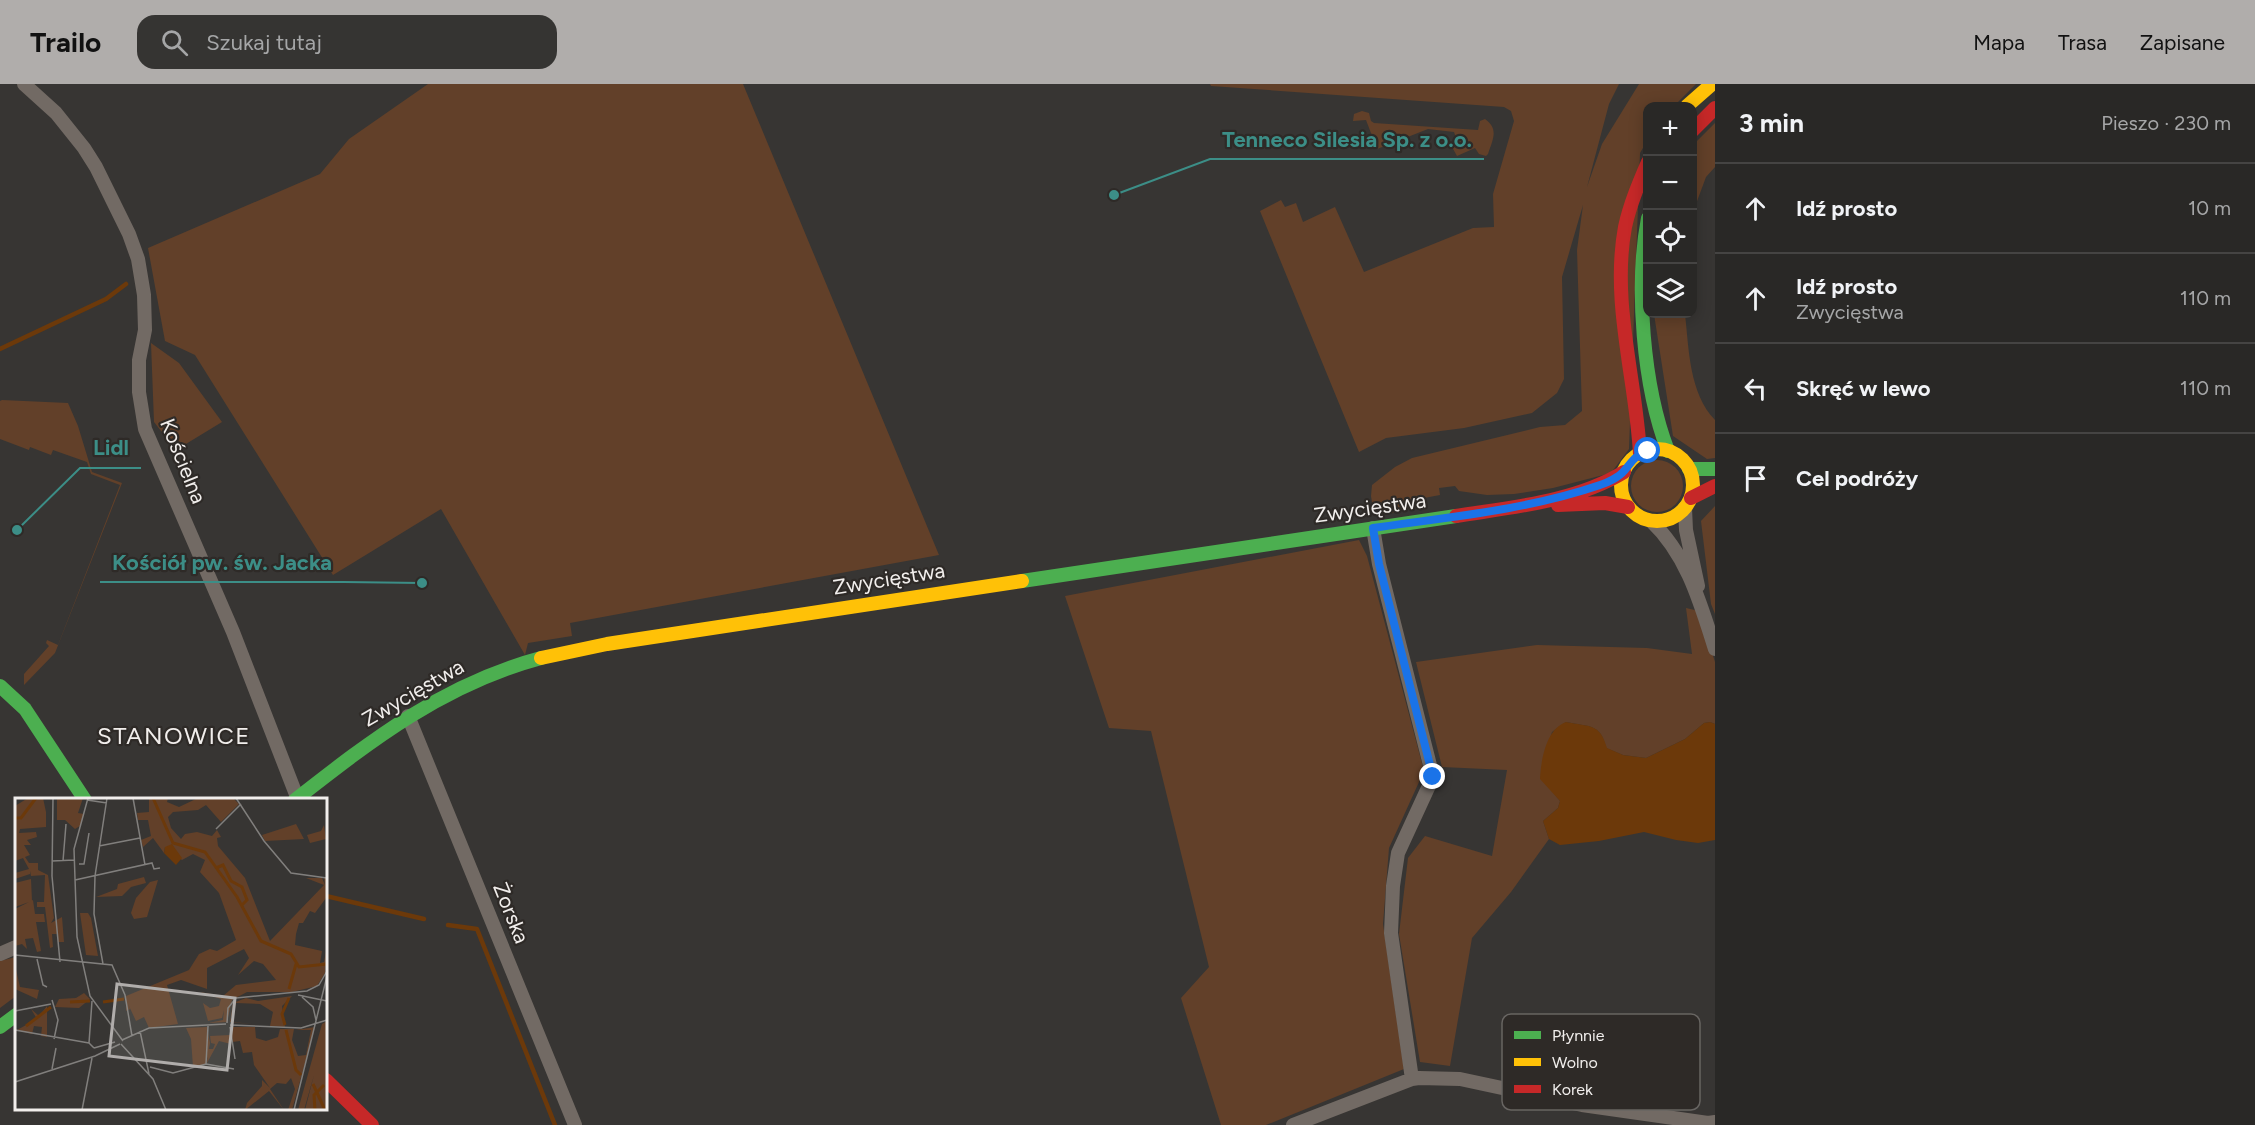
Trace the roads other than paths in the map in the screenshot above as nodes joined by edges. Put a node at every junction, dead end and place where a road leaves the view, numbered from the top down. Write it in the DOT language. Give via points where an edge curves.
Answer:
graph roads {
  1 [pos="24,84"];
  2 [pos="1712,84"];
  3 [pos="1692,102"];
  4 [pos="1715,108"];
  5 [pos="1697,125"];
  6 [pos="1643,171"];
  7 [pos="1643,240"];
  8 [pos="1668,451"];
  9 [pos="1640,454"];
  10 [pos="1689,469"];
  11 [pos="1715,469"];
  12 [pos="1624,472"];
  13 [pos="1715,486"];
  14 [pos="1688,503"];
  15 [pos="1528,505"];
  16 [pos="1628,507"];
  17 [pos="1651,521"];
  18 [pos="1373,528"];
  19 [pos="1700,600"];
  20 [pos="1715,649"];
  21 [pos="0,686"];
  22 [pos="408,716"];
  23 [pos="84,798"];
  24 [pos="296,798"];
  25 [pos="15,947"];
  26 [pos="0,954"];
  27 [pos="15,1016"];
  28 [pos="0,1027"];
  29 [pos="1412,1079"];
  30 [pos="327,1081"];
  31 [pos="1502,1088"];
  32 [pos="327,1098"];
  33 [pos="1617,1110"];
  34 [pos="1715,1122"];
  35 [pos="361,1125"];
  36 [pos="372,1125"];
  37 [pos="574,1125"];
  38 [pos="1293,1125"];
  1 -- 24 [label="street, Kościelna" via="56,113 84,148 129,234 144,295 139,392 145,429 233,632"];
  2 -- 3 [label="main road"];
  4 -- 5 [label="main road"];
  6 -- 9 [label="main road" via="1629,203 1620,260"];
  7 -- 8 [label="main road" via="1642,307 1659,428"];
  8 -- 9 [label="main road" via="1656,449"];
  8 -- 10 [label="main road" via="1682,459"];
  9 -- 12 [label="main road"];
  10 -- 11 [label="main road"];
  10 -- 14 [label="main road" via="1694,483"];
  12 -- 15 [label="main road, Zwycięstwa" via="1600,485"];
  12 -- 16 [label="main road" via="1622,493"];
  13 -- 14 [label="main road"];
  14 -- 17 [label="main road" via="1677,516"];
  14 -- 19 [label="street" via="1686,532"];
  15 -- 16 [label="main road, Zwycięstwa" via="1605,503"];
  15 -- 18 [label="main road, Zwycięstwa"];
  16 -- 17 [label="main road"];
  17 -- 19 [label="street" via="1671,543"];
  18 -- 22 [label="main road, Zwycięstwa" via="597,645 494,672"];
  18 -- 29 [label="street" via="1433,777 1398,853 1393,886 1391,933"];
  19 -- 20 [label="street"];
  21 -- 23 [label="main road" via="25,709"];
  22 -- 24 [label="main road, Zwycięstwa"];
  22 -- 37 [label="street, Żorska"];
  25 -- 26 [label="street"];
  27 -- 28 [label="main road"];
  29 -- 31 [label="street" via="1460,1079"];
  29 -- 38 [label="street"];
  30 -- 36 [label="main road"];
  32 -- 35 [label="main road"];
  33 -- 34 [label="street"];
}
